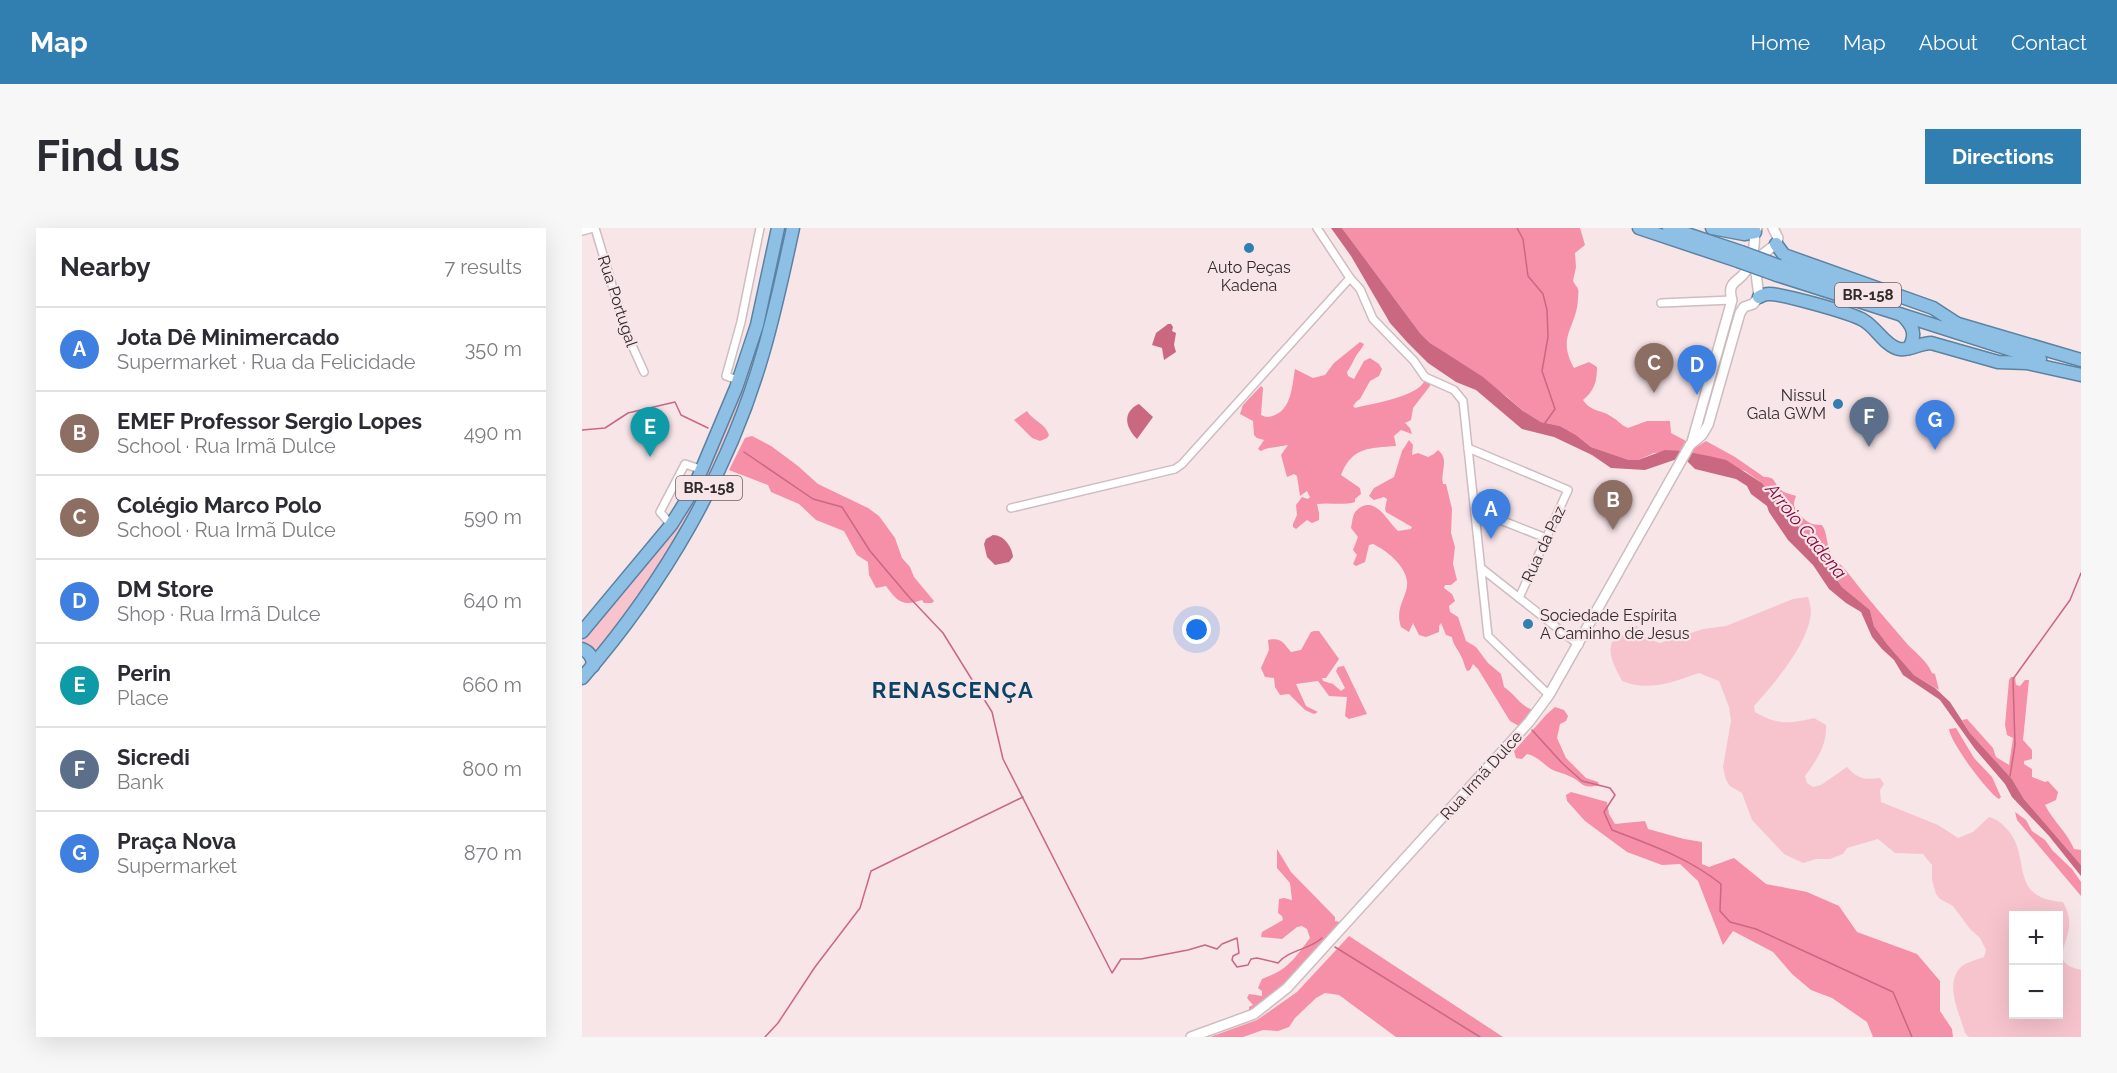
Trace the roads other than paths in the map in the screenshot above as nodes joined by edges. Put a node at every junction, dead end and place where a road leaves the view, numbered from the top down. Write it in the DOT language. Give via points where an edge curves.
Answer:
graph roads {
  1 [pos="594,228"];
  2 [pos="760,228"];
  3 [pos="778,228"];
  4 [pos="793,228"];
  5 [pos="1317,228"];
  6 [pos="1639,228"];
  7 [pos="1669,228"];
  8 [pos="1712,228"];
  9 [pos="1773,228"];
  10 [pos="582,231"];
  11 [pos="1757,232"];
  12 [pos="757,247"];
  13 [pos="1772,247"];
  14 [pos="774,249"];
  15 [pos="1739,256"];
  16 [pos="1778,270"];
  17 [pos="1742,277"];
  18 [pos="1350,278"];
  19 [pos="1756,282"];
  20 [pos="1759,297"];
  21 [pos="1732,300"];
  22 [pos="1661,303"];
  23 [pos="1744,307"];
  24 [pos="1900,314"];
  25 [pos="741,322"];
  26 [pos="757,325"];
  27 [pos="1957,328"];
  28 [pos="1909,348"];
  29 [pos="1986,360"];
  30 [pos="2081,360"];
  31 [pos="644,372"];
  32 [pos="2081,374"];
  33 [pos="738,380"];
  34 [pos="1706,396"];
  35 [pos="1713,411"];
  36 [pos="1691,443"];
  37 [pos="1468,448"];
  38 [pos="703,470"];
  39 [pos="1011,508"];
  40 [pos="1475,510"];
  41 [pos="671,525"];
  42 [pos="1546,538"];
  43 [pos="1481,568"];
  44 [pos="1519,598"];
  45 [pos="582,632"];
  46 [pos="1579,645"];
  47 [pos="582,649"];
  48 [pos="592,666"];
  49 [pos="582,678"];
  50 [pos="1549,695"];
  51 [pos="1191,1037"];
  1 -- 10 [label="street"];
  1 -- 31 [label="street, Rua Portugal" via="626,332"];
  2 -- 12 [label="street"];
  3 -- 14 [label="highway, BR-158"];
  4 -- 48 [label="highway, BR-158" via="763,354 727,449 673,554"];
  5 -- 18 [label="street"];
  6 -- 15 [label="highway, BR-158"];
  7 -- 15 [label="highway, BR-158"];
  8 -- 11 [label="highway" via="1744,234"];
  9 -- 13 [label="street" via="1778,238"];
  11 -- 13 [label="street" via="1760,249"];
  11 -- 17 [label="street, Rua Irmã Dulce"];
  12 -- 14 [label="street"];
  12 -- 25 [label="street"];
  13 -- 19 [label="street" via="1763,254"];
  13 -- 27 [label="highway" via="1784,255 1933,308"];
  14 -- 26 [label="highway, BR-158"];
  15 -- 16 [label="highway, BR-158, bridge"];
  16 -- 24 [label="highway, BR-158"];
  16 -- 27 [label="highway, BR-158"];
  17 -- 19 [label="street"];
  17 -- 21 [label="street, Rua Irmã Dulce" via="1731,286"];
  18 -- 37 [label="street" via="1360,289 1373,319 1425,377 1454,390 1463,401"];
  18 -- 39 [label="street" via="1175,469"];
  19 -- 20 [label="street"];
  20 -- 23 [label="street"];
  20 -- 28 [label="highway" via="1780,295 1852,315 1873,327 1896,349"];
  21 -- 22 [label="street"];
  21 -- 23 [label="street"];
  21 -- 34 [label="street, Rua Irmã Dulce"];
  23 -- 35 [label="street, Rua Irmã Dulce"];
  24 -- 27 [label="highway, BR-158"];
  24 -- 28 [label="highway" via="1913,329"];
  25 -- 26 [label="street"];
  25 -- 33 [label="street" via="726,376"];
  26 -- 33 [label="highway, BR-158"];
  27 -- 29 [label="highway"];
  27 -- 30 [label="highway, BR-158"];
  27 -- 32 [label="highway, BR-158"];
  28 -- 29 [label="highway" via="1923,343 1939,344"];
  29 -- 32 [label="highway"];
  33 -- 38 [label="highway, BR-158"];
  34 -- 35 [label="street"];
  34 -- 36 [label="street, Rua Irmã Dulce"];
  35 -- 36 [label="street, Rua Irmã Dulce" via="1702,435"];
  36 -- 46 [label="street, Rua Irmã Dulce"];
  37 -- 40 [label="street"];
  37 -- 42 [label="street, Rua da Paz" via="1568,490"];
  38 -- 41 [label="highway, BR-158"];
  38 -- 41 [label="street" via="685,464 660,512"];
  40 -- 42 [label="street"];
  40 -- 43 [label="street"];
  41 -- 45 [label="highway, BR-158"];
  42 -- 44 [label="street, Rua da Paz"];
  43 -- 44 [label="street"];
  43 -- 50 [label="street" via="1488,636"];
  44 -- 46 [label="street"];
  46 -- 50 [label="street, Rua Irmã Dulce"];
  47 -- 48 [label="highway" via="593,660"];
  48 -- 49 [label="highway, BR-158"];
  50 -- 51 [label="street, Rua Irmã Dulce" via="1529,722 1287,988 1254,1014"];
}
